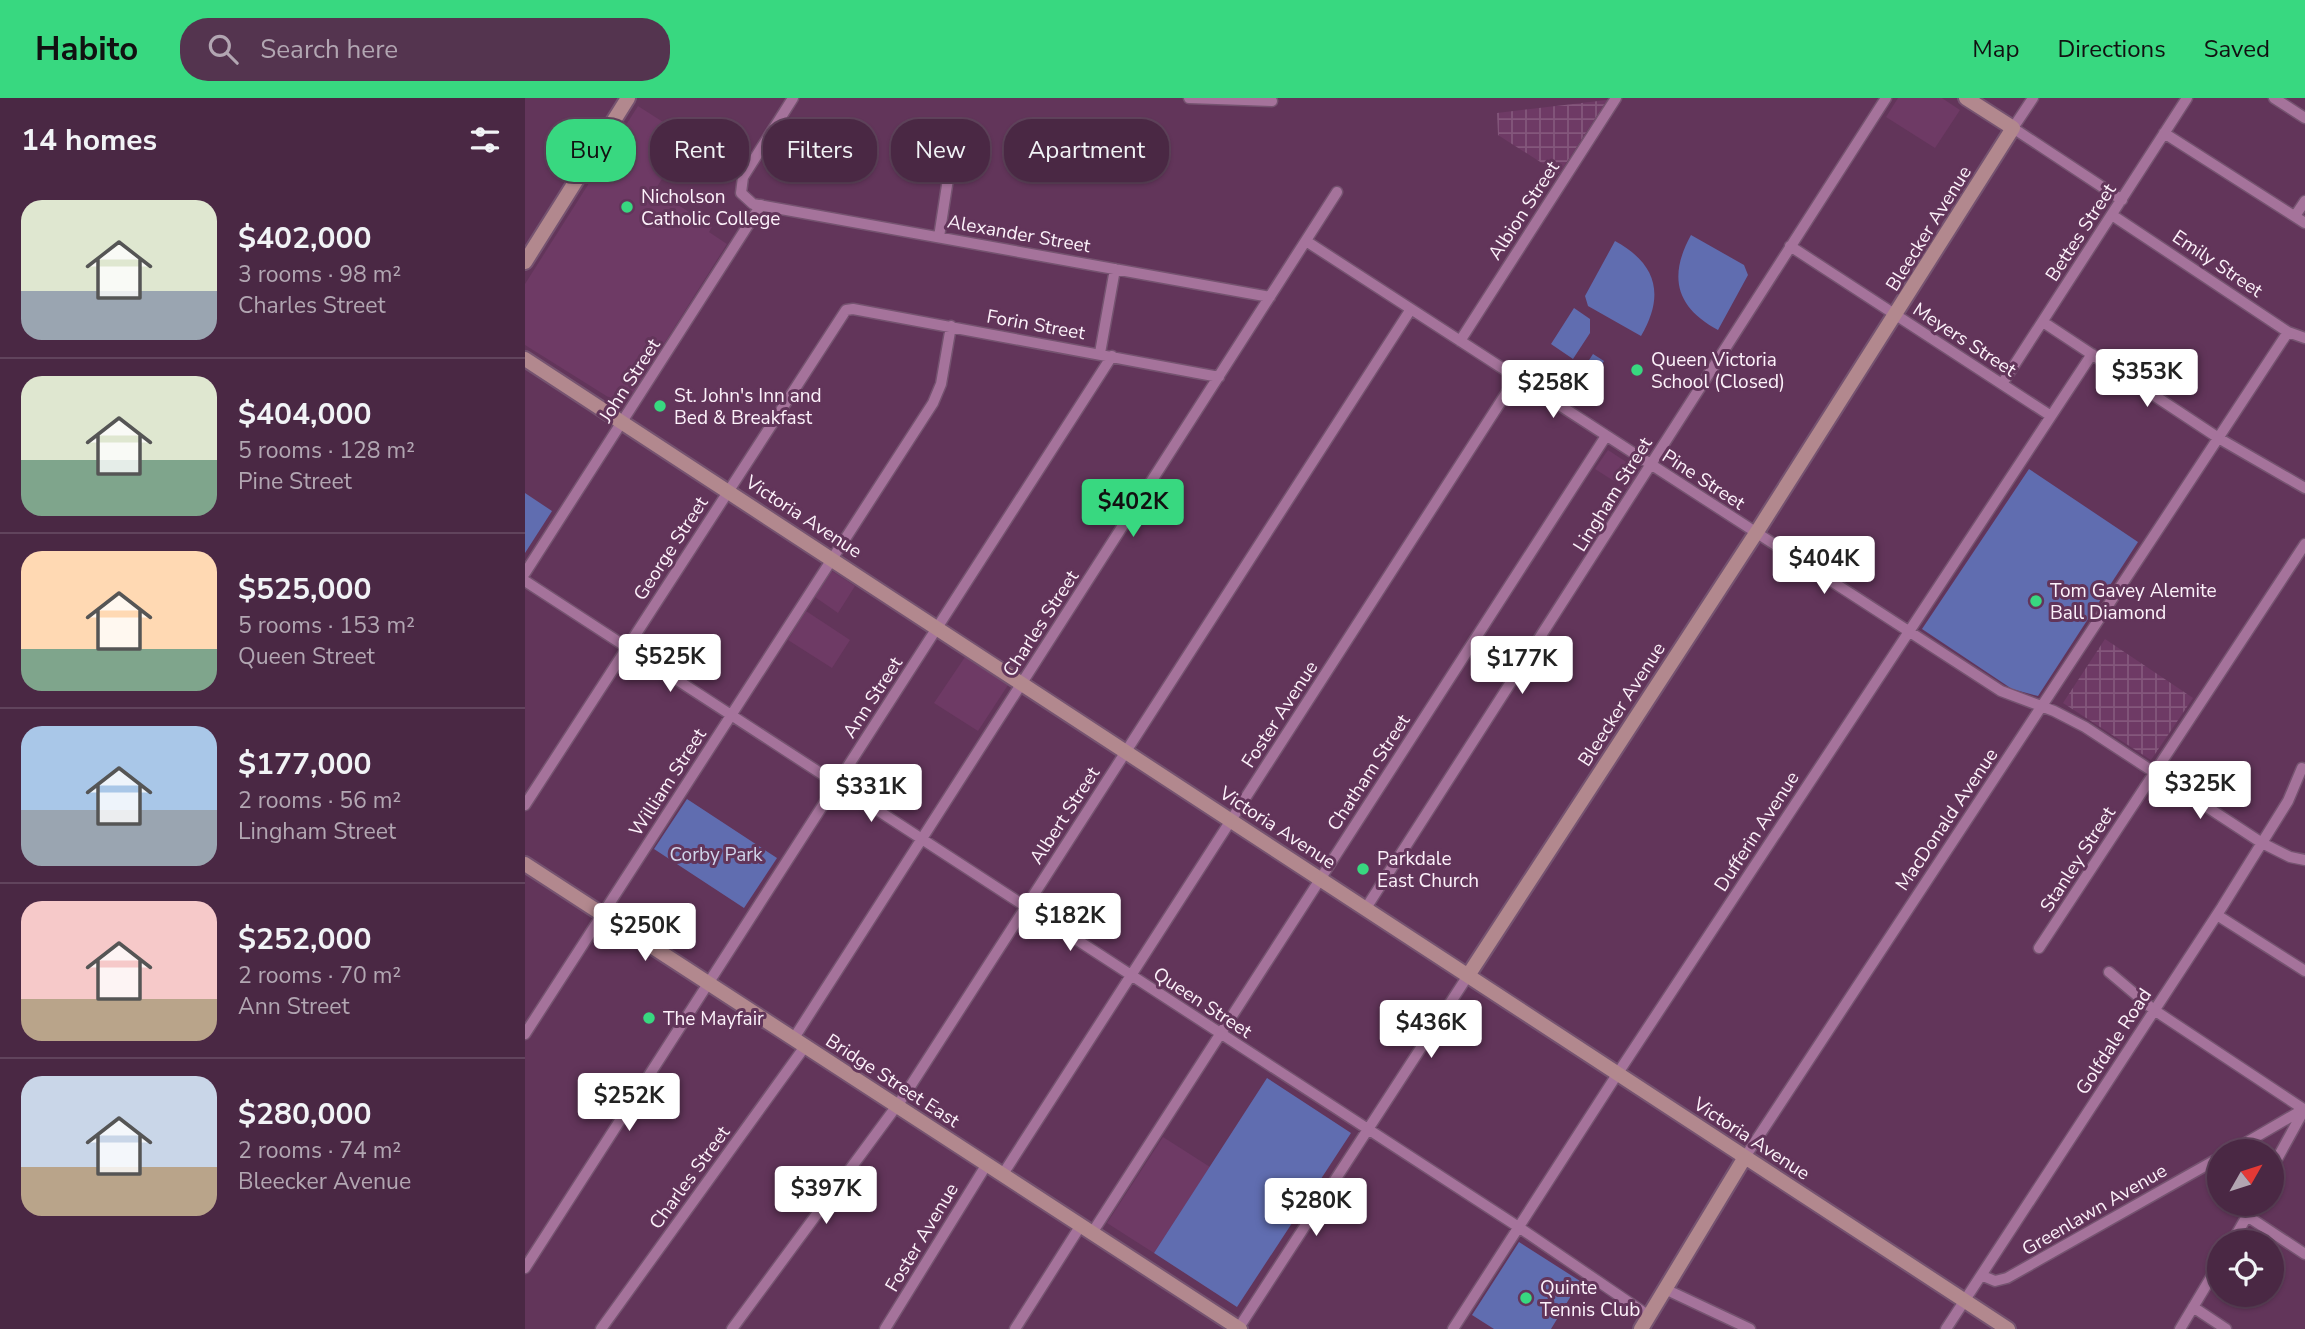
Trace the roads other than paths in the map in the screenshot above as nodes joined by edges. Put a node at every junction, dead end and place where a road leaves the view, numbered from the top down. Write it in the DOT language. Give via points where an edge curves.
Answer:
graph roads {
  1 [pos="628,98"];
  2 [pos="793,98"];
  3 [pos="1189,98"];
  4 [pos="1616,98"];
  5 [pos="1885,98"];
  6 [pos="1966,98"];
  7 [pos="2033,98"];
  8 [pos="2187,98"];
  9 [pos="2274,98"];
  10 [pos="1217,99"];
  11 [pos="1272,101"];
  12 [pos="2305,117"];
  13 [pos="2013,128"];
  14 [pos="2164,134"];
  15 [pos="948,182"];
  16 [pos="1337,192"];
  17 [pos="2122,200"];
  18 [pos="2305,201"];
  19 [pos="761,205"];
  20 [pos="2112,215"];
  21 [pos="2295,216"];
  22 [pos="2305,223"];
  23 [pos="939,237"];
  24 [pos="1306,241"];
  25 [pos="1790,246"];
  26 [pos="525,262"];
  27 [pos="1115,268"];
  28 [pos="1270,297"];
  29 [pos="1411,309"];
  30 [pos="846,310"];
  31 [pos="1895,315"];
  32 [pos="2043,322"];
  33 [pos="951,326"];
  34 [pos="2288,332"];
  35 [pos="2305,338"];
  36 [pos="1460,341"];
  37 [pos="1100,353"];
  38 [pos="2092,354"];
  39 [pos="1112,356"];
  40 [pos="525,359"];
  41 [pos="1219,377"];
  42 [pos="1516,378"];
  43 [pos="2002,384"];
  44 [pos="2051,416"];
  45 [pos="623,421"];
  46 [pos="1605,436"];
  47 [pos="2220,439"];
  48 [pos="1651,465"];
  49 [pos="2305,488"];
  50 [pos="729,490"];
  51 [pos="1756,533"];
  52 [pos="2305,544"];
  53 [pos="833,558"];
  54 [pos="525,573"];
  55 [pos="525,581"];
  56 [pos="938,627"];
  57 [pos="1907,632"];
  58 [pos="627,647"];
  59 [pos="1023,683"];
  60 [pos="2043,707"];
  61 [pos="731,716"];
  62 [pos="1127,751"];
  63 [pos="2302,768"];
  64 [pos="2154,772"];
  65 [pos="836,783"];
  66 [pos="525,805"];
  67 [pos="1231,820"];
  68 [pos="922,839"];
  69 [pos="2262,843"];
  70 [pos="2305,860"];
  71 [pos="525,863"];
  72 [pos="1321,878"];
  73 [pos="1025,906"];
  74 [pos="1366,908"];
  75 [pos="603,914"];
  76 [pos="2217,915"];
  77 [pos="2039,948"];
  78 [pos="2305,971"];
  79 [pos="2109,972"];
  80 [pos="1469,974"];
  81 [pos="1131,975"];
  82 [pos="707,982"];
  83 [pos="2154,1010"];
  84 [pos="525,1034"];
  85 [pos="1220,1034"];
  86 [pos="800,1042"];
  87 [pos="1618,1073"];
  88 [pos="897,1106"];
  89 [pos="2304,1110"];
  90 [pos="1367,1130"];
  91 [pos="2253,1139"];
  92 [pos="2284,1146"];
  93 [pos="1745,1157"];
  94 [pos="986,1164"];
  95 [pos="2207,1165"];
  96 [pos="1003,1174"];
  97 [pos="2248,1216"];
  98 [pos="1517,1226"];
  99 [pos="1086,1229"];
  100 [pos="2239,1230"];
  101 [pos="2305,1254"];
  102 [pos="525,1268"];
  103 [pos="1983,1276"];
  104 [pos="2207,1284"];
  105 [pos="1665,1290"];
  106 [pos="1965,1301"];
  107 [pos="2193,1307"];
  108 [pos="1649,1316"];
  109 [pos="1951,1327"];
  110 [pos="601,1329"];
  111 [pos="732,1329"];
  112 [pos="885,1329"];
  113 [pos="1015,1329"];
  114 [pos="1239,1329"];
  115 [pos="1453,1329"];
  116 [pos="1641,1329"];
  117 [pos="1750,1329"];
  118 [pos="2008,1329"];
  119 [pos="2180,1329"];
  120 [pos="2226,1329"];
  1 -- 26 [label="street"];
  2 -- 19 [label="street" via="740,185 746,200"];
  3 -- 10 [label="street"];
  4 -- 36 [label="street, Albion Street"];
  5 -- 25 [label="street, Lingham Street"];
  6 -- 13 [label="street"];
  7 -- 13 [label="street, Bleecker Avenue"];
  8 -- 14 [label="street, Bettes Street"];
  9 -- 12 [label="street"];
  10 -- 11 [label="street"];
  13 -- 17 [label="street"];
  13 -- 31 [label="street, Bleecker Avenue"];
  14 -- 17 [label="street, Bettes Street"];
  14 -- 21 [label="street"];
  15 -- 23 [label="street"];
  16 -- 24 [label="street, Charles Street"];
  17 -- 20 [label="street, Bettes Street"];
  18 -- 21 [label="street"];
  19 -- 23 [label="street, Alexander Street"];
  19 -- 45 [label="street, John Street"];
  20 -- 32 [label="street, Bettes Street"];
  20 -- 34 [label="street, Emily Street"];
  21 -- 22 [label="street"];
  23 -- 27 [label="street, Alexander Street"];
  24 -- 28 [label="street, Charles Street"];
  24 -- 29 [label="street, Pine Street"];
  25 -- 31 [label="street, Meyers Street"];
  25 -- 48 [label="street, Lingham Street"];
  27 -- 28 [label="street, Alexander Street"];
  27 -- 37 [label="street"];
  28 -- 41 [label="street, Charles Street"];
  29 -- 36 [label="street, Pine Street"];
  29 -- 62 [label="street, Albert Street"];
  30 -- 33 [label="street, Forin Street"];
  30 -- 50 [label="street, George Street"];
  31 -- 43 [label="street, Meyers Street"];
  31 -- 51 [label="street, Bleecker Avenue"];
  32 -- 38 [label="street"];
  32 -- 43 [label="street, Bettes Street"];
  33 -- 37 [label="street, Forin Street"];
  33 -- 53 [label="street, William Street" via="938,394"];
  34 -- 35 [label="street, Emily Street"];
  34 -- 47 [label="street, MacDonald Avenue"];
  36 -- 42 [label="street, Pine Street"];
  37 -- 39 [label="street, Forin Street"];
  38 -- 44 [label="street, Dufferin Avenue"];
  38 -- 47 [label="street"];
  39 -- 41 [label="street, Forin Street"];
  39 -- 56 [label="street, Ann Street"];
  40 -- 45 [label="street, Victoria Avenue"];
  41 -- 59 [label="street, Charles Street"];
  42 -- 46 [label="street, Pine Street"];
  42 -- 67 [label="street, Foster Avenue"];
  43 -- 44 [label="street, Meyers Street"];
  44 -- 57 [label="street, Dufferin Avenue"];
  45 -- 50 [label="street, Victoria Avenue"];
  45 -- 54 [label="street, John Street"];
  46 -- 48 [label="street, Pine Street"];
  46 -- 72 [label="street, Chatham Street"];
  47 -- 49 [label="street"];
  47 -- 60 [label="street, MacDonald Avenue"];
  48 -- 51 [label="street, Pine Street"];
  48 -- 74 [label="street, Lingham Street"];
  50 -- 53 [label="street, Victoria Avenue"];
  50 -- 58 [label="street, George Street"];
  51 -- 57 [label="street, Pine Street"];
  51 -- 80 [label="street, Bleecker Avenue"];
  52 -- 64 [label="street, Stanley Street"];
  53 -- 56 [label="street, Victoria Avenue"];
  53 -- 61 [label="street, William Street"];
  55 -- 58 [label="street, Queen Street"];
  56 -- 59 [label="street, Victoria Avenue"];
  56 -- 65 [label="street, Ann Street"];
  57 -- 60 [label="street, Pine Street" via="2001,691"];
  57 -- 87 [label="street, Dufferin Avenue"];
  58 -- 61 [label="street, Queen Street"];
  58 -- 66 [label="street, George Street"];
  59 -- 62 [label="street, Victoria Avenue"];
  59 -- 68 [label="street, Charles Street"];
  60 -- 64 [label="street, Pine Street" via="2085,727"];
  60 -- 93 [label="street, MacDonald Avenue"];
  61 -- 65 [label="street, Queen Street"];
  61 -- 75 [label="street, William Street"];
  62 -- 67 [label="street, Victoria Avenue"];
  62 -- 73 [label="street, Albert Street"];
  63 -- 69 [label="street, Golfdale Road"];
  64 -- 69 [label="street, Pine Street"];
  64 -- 77 [label="street, Stanley Street"];
  65 -- 68 [label="street, Queen Street"];
  65 -- 82 [label="street, Ann Street"];
  67 -- 72 [label="street, Victoria Avenue"];
  67 -- 81 [label="street, Foster Avenue"];
  68 -- 73 [label="street, Queen Street"];
  68 -- 86 [label="street, Charles Street"];
  69 -- 70 [label="street, Pine Street"];
  69 -- 76 [label="street, Golfdale Road"];
  71 -- 75 [label="street, Bridge Street East"];
  72 -- 74 [label="street, Victoria Avenue"];
  72 -- 85 [label="street, Chatham Street"];
  73 -- 81 [label="street, Queen Street"];
  73 -- 88 [label="street, Albert Street"];
  74 -- 80 [label="street, Victoria Avenue"];
  75 -- 82 [label="street, Bridge Street East"];
  75 -- 84 [label="street, William Street"];
  76 -- 78 [label="street"];
  76 -- 83 [label="street, Golfdale Road"];
  79 -- 83 [label="street"];
  80 -- 87 [label="street, Victoria Avenue"];
  80 -- 90 [label="street, Bleecker Avenue"];
  81 -- 85 [label="street, Queen Street"];
  81 -- 96 [label="street, Foster Avenue"];
  82 -- 86 [label="street, Bridge Street East"];
  82 -- 102 [label="street, Ann Street"];
  83 -- 89 [label="street"];
  83 -- 103 [label="street, Golfdale Road"];
  85 -- 90 [label="street, Queen Street"];
  85 -- 99 [label="street, Chatham Street"];
  86 -- 88 [label="street, Bridge Street East"];
  86 -- 110 [label="street, Charles Street"];
  87 -- 93 [label="street, Victoria Avenue"];
  87 -- 98 [label="street, Dufferin Avenue"];
  88 -- 94 [label="street, Bridge Street East"];
  88 -- 111 [label="street, Albert Street"];
  89 -- 91 [label="street"];
  89 -- 92 [label="street"];
  90 -- 98 [label="street, Queen Street"];
  90 -- 114 [label="street, Bleecker Avenue"];
  93 -- 105 [label="street, MacDonald Avenue"];
  93 -- 106 [label="street, Victoria Avenue"];
  94 -- 96 [label="street, Bridge Street East"];
  94 -- 112 [label="street, Foster Avenue"];
  95 -- 103 [label="street, Greenlawn Avenue" via="2007,1278"];
  96 -- 99 [label="street, Bridge Street East"];
  97 -- 100 [label="street"];
  97 -- 101 [label="street"];
  98 -- 108 [label="street, Queen Street"];
  98 -- 115 [label="street, Dufferin Avenue"];
  99 -- 113 [label="street, Chatham Street"];
  99 -- 114 [label="street, Bridge Street East"];
  103 -- 106 [label="street, Golfdale Road"];
  104 -- 107 [label="street"];
  105 -- 108 [label="street, MacDonald Avenue"];
  105 -- 117 [label="street"];
  106 -- 109 [label="street, Golfdale Road"];
  106 -- 118 [label="street, Victoria Avenue"];
  107 -- 119 [label="street"];
  107 -- 120 [label="street"];
  108 -- 116 [label="street, MacDonald Avenue"];
}
